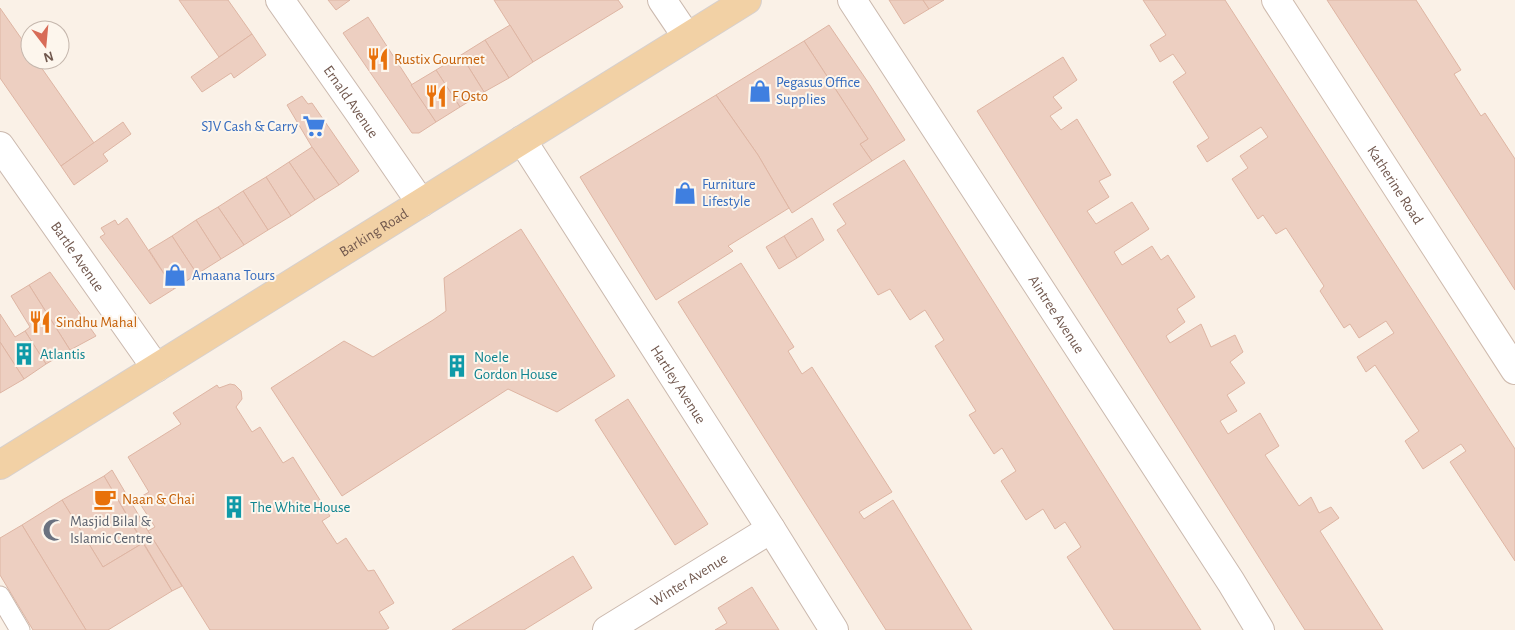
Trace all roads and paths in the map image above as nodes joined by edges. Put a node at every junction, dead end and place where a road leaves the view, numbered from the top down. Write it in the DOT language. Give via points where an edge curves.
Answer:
graph roads {
  1 [pos="280,0"];
  2 [pos="662,0"];
  3 [pos="747,0"];
  4 [pos="852,0"];
  5 [pos="1276,0"];
  6 [pos="687,37"];
  7 [pos="522,140"];
  8 [pos="0,146"];
  9 [pos="421,203"];
  10 [pos="156,368"];
  11 [pos="1515,370"];
  12 [pos="0,465"];
  13 [pos="771,529"];
  14 [pos="0,596"];
  15 [pos="20,630"];
  16 [pos="607,630"];
  17 [pos="834,630"];
  18 [pos="1260,630"];
  1 -- 9 [label="street, Ernald Avenue"];
  2 -- 6 [label="street"];
  3 -- 6 [label="main road, Barking Road"];
  4 -- 18 [label="street, Aintree Avenue"];
  5 -- 11 [label="street, Katherine Road"];
  6 -- 7 [label="main road, Barking Road"];
  7 -- 9 [label="main road, Barking Road"];
  7 -- 13 [label="street, Hartley Avenue"];
  8 -- 10 [label="street, Bartle Avenue"];
  9 -- 10 [label="main road, Barking Road"];
  10 -- 12 [label="main road, Barking Road"];
  13 -- 16 [label="street, Winter Avenue"];
  13 -- 17 [label="street, Hartley Avenue"];
  14 -- 15 [label="lane"];
}
